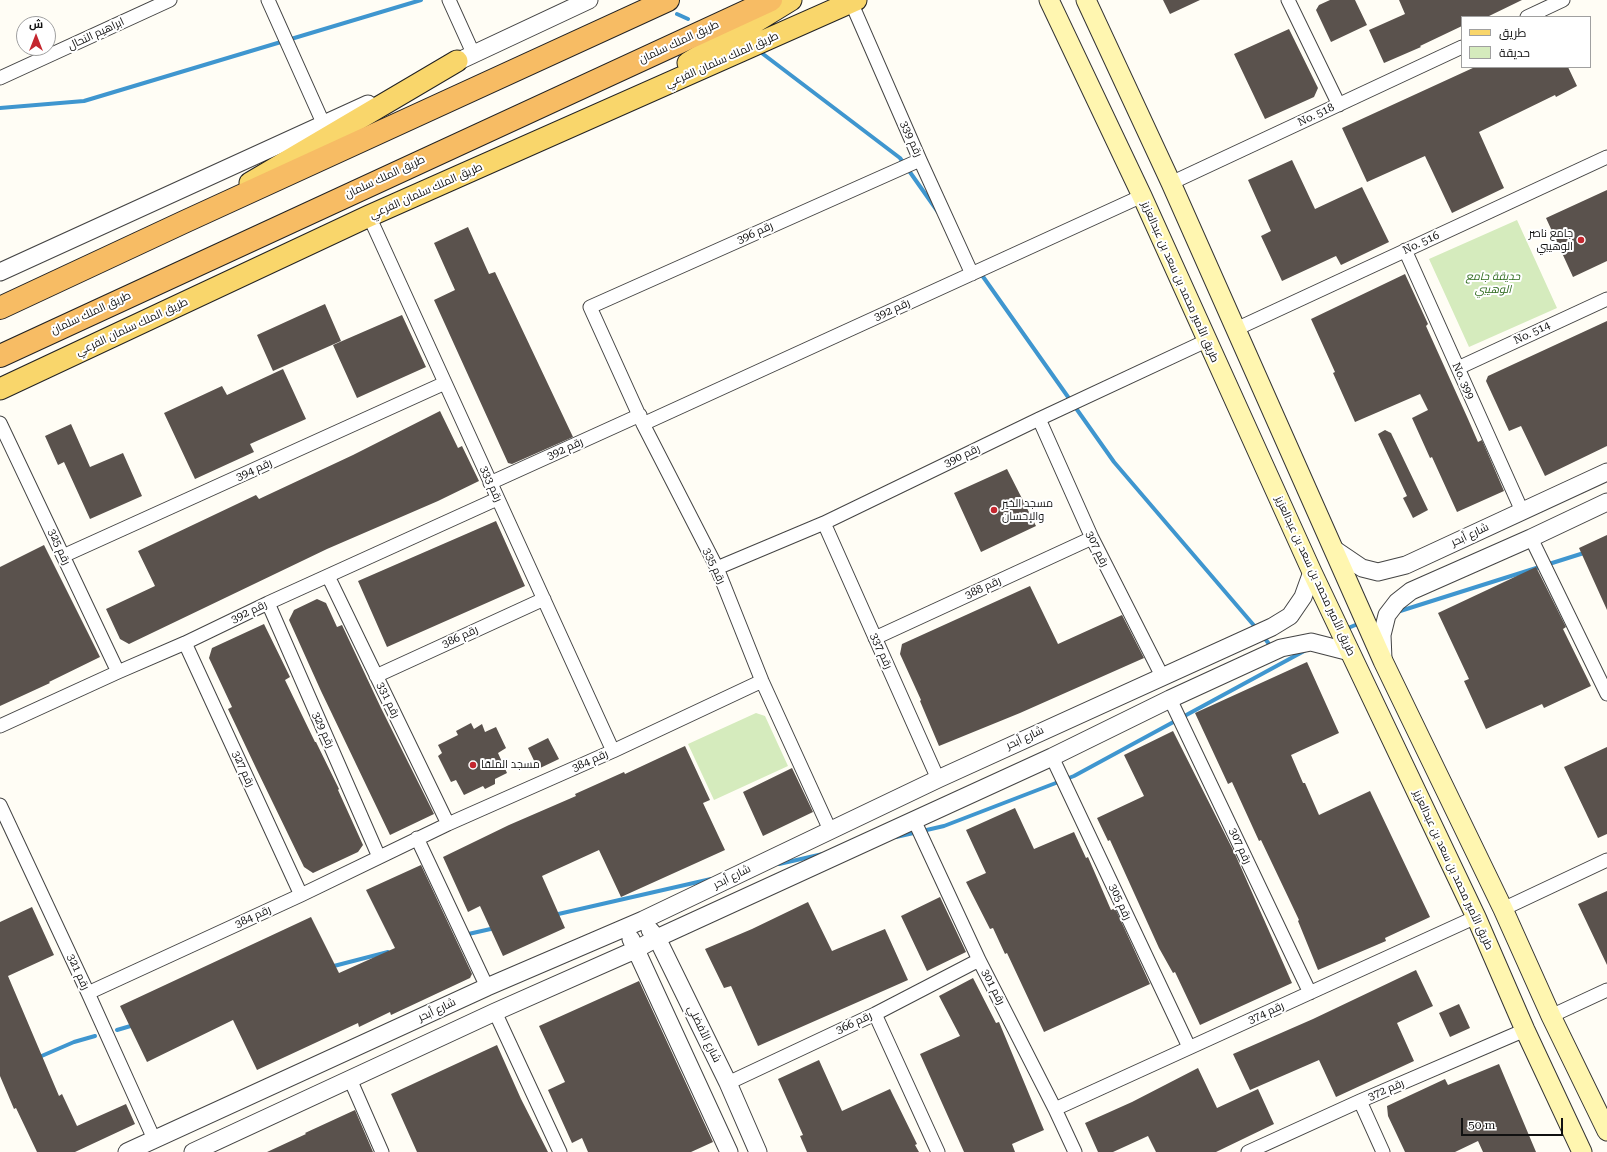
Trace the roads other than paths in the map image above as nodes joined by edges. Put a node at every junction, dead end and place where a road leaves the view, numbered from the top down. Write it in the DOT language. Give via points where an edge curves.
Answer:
graph roads {
  1 [pos="170,0"];
  2 [pos="268,0"];
  3 [pos="449,0"];
  4 [pos="588,0"];
  5 [pos="668,0"];
  6 [pos="771,0"];
  7 [pos="791,0"];
  8 [pos="1050,0"];
  9 [pos="1086,0"];
  10 [pos="1288,0"];
  11 [pos="1563,0"];
  12 [pos="853,1"];
  13 [pos="1529,16"];
  14 [pos="1461,47"];
  15 [pos="465,57"];
  16 [pos="0,78"];
  17 [pos="1339,105"];
  18 [pos="618,106"];
  19 [pos="324,125"];
  20 [pos="1607,156"];
  21 [pos="920,160"];
  22 [pos="1171,183"];
  23 [pos="1142,196"];
  24 [pos="369,216"];
  25 [pos="184,222"];
  26 [pos="1405,250"];
  27 [pos="0,272"];
  28 [pos="972,274"];
  29 [pos="1607,299"];
  30 [pos="590,307"];
  31 [pos="0,308"];
  32 [pos="1234,330"];
  33 [pos="1206,340"];
  34 [pos="0,356"];
  35 [pos="1458,368"];
  36 [pos="446,383"];
  37 [pos="0,389"];
  38 [pos="1039,419"];
  39 [pos="641,420"];
  40 [pos="0,423"];
  41 [pos="1607,472"];
  42 [pos="490,483"];
  43 [pos="497,499"];
  44 [pos="1607,502"];
  45 [pos="1522,511"];
  46 [pos="824,523"];
  47 [pos="1092,538"];
  48 [pos="1531,538"];
  49 [pos="1334,549"];
  50 [pos="63,556"];
  51 [pos="1420,558"];
  52 [pos="716,568"];
  53 [pos="1312,572"];
  54 [pos="328,576"];
  55 [pos="1432,582"];
  56 [pos="544,599"];
  57 [pos="268,603"];
  58 [pos="1272,627"];
  59 [pos="875,638"];
  60 [pos="185,643"];
  61 [pos="1281,648"];
  62 [pos="1350,652"];
  63 [pos="1383,661"];
  64 [pos="118,672"];
  65 [pos="376,676"];
  66 [pos="1162,676"];
  67 [pos="1604,680"];
  68 [pos="762,681"];
  69 [pos="1607,694"];
  70 [pos="1170,699"];
  71 [pos="0,726"];
  72 [pos="613,751"];
  73 [pos="1052,757"];
  74 [pos="938,779"];
  75 [pos="0,805"];
  76 [pos="914,820"];
  77 [pos="448,824"];
  78 [pos="830,830"];
  79 [pos="417,838"];
  80 [pos="379,857"];
  81 [pos="1607,860"];
  82 [pos="301,895"];
  83 [pos="1503,909"];
  84 [pos="1476,917"];
  85 [pos="643,920"];
  86 [pos="627,927"];
  87 [pos="657,938"];
  88 [pos="635,950"];
  89 [pos="979,960"];
  90 [pos="487,987"];
  91 [pos="1607,990"];
  92 [pos="88,993"];
  93 [pos="1310,993"];
  94 [pos="495,1012"];
  95 [pos="875,1014"];
  96 [pos="1551,1016"];
  97 [pos="1525,1030"];
  98 [pos="1189,1047"];
  99 [pos="350,1079"];
  100 [pos="728,1083"];
  101 [pos="1360,1101"];
  102 [pos="1055,1108"];
  103 [pos="1607,1130"];
  104 [pos="154,1139"];
  105 [pos="127,1152"];
  106 [pos="194,1152"];
  107 [pos="382,1152"];
  108 [pos="560,1152"];
  109 [pos="729,1152"];
  110 [pos="758,1152"];
  111 [pos="938,1152"];
  112 [pos="1075,1152"];
  113 [pos="1248,1152"];
  114 [pos="1383,1152"];
  115 [pos="1582,1152"];
  1 -- 16 [label="street, ابراهيم النحال"];
  2 -- 19 [label="street"];
  3 -- 15 [label="street"];
  4 -- 15 [label="street"];
  5 -- 25 [label="highway"];
  6 -- 34 [label="highway, طريق الملك سلمان"];
  7 -- 18 [label="main road"];
  8 -- 23 [label="main road, طريق الأمير محمد بن سعد بن عبدالعزيز" via="1052,9"];
  9 -- 22 [label="main road"];
  10 -- 17 [label="street"];
  11 -- 13 [label="street"];
  12 -- 18 [label="main road, طريق الملك سلمان الفرعي"];
  12 -- 21 [label="street, رقم 339"];
  14 -- 17 [label="street, No. 518"];
  15 -- 19 [label="street"];
  15 -- 25 [label="main road"];
  17 -- 22 [label="street, No. 518"];
  18 -- 24 [label="main road, طريق الملك سلمان الفرعي"];
  19 -- 27 [label="street"];
  20 -- 26 [label="street, No. 516"];
  21 -- 28 [label="street, رقم 339"];
  21 -- 30 [label="street, رقم 396"];
  22 -- 32 [label="main road"];
  23 -- 28 [label="street, رقم 392"];
  23 -- 33 [label="main road, طريق الأمير محمد بن سعد بن عبدالعزيز"];
  24 -- 36 [label="street, رقم 333"];
  24 -- 37 [label="main road, طريق الملك سلمان الفرعي"];
  25 -- 31 [label="highway"];
  26 -- 32 [label="street, No. 516"];
  26 -- 35 [label="street, No. 399"];
  28 -- 39 [label="street, رقم 392"];
  29 -- 35 [label="street, No. 514"];
  30 -- 39 [label="street, رقم 335"];
  32 -- 49 [label="main road"];
  33 -- 38 [label="street, رقم 390"];
  33 -- 53 [label="main road, طريق الأمير محمد بن سعد بن عبدالعزيز"];
  35 -- 45 [label="street, No. 399"];
  36 -- 42 [label="street, رقم 333"];
  36 -- 50 [label="street, رقم 394"];
  38 -- 46 [label="street, رقم 390"];
  38 -- 47 [label="street, رقم 307"];
  39 -- 42 [label="street, رقم 392"];
  39 -- 52 [label="street, رقم 335"];
  40 -- 50 [label="street, رقم 325"];
  41 -- 45 [label="street, شارع أبحر"];
  42 -- 43 [label="street, رقم 333"];
  43 -- 54 [label="street, رقم 392"];
  43 -- 56 [label="street, رقم 333"];
  44 -- 48 [label="street"];
  45 -- 51 [label="street, شارع أبحر"];
  46 -- 52 [label="street, رقم 390"];
  46 -- 59 [label="street, رقم 337"];
  47 -- 59 [label="street, رقم 388"];
  47 -- 66 [label="street, رقم 307"];
  48 -- 55 [label="street"];
  48 -- 67 [label="street"];
  49 -- 51 [label="street, شارع أبحر" via="1362,568 1378,572 1406,565"];
  49 -- 63 [label="main road"];
  50 -- 64 [label="street, رقم 325"];
  51 -- 55 [label="street" via="1413,565 1412,573 1424,582"];
  52 -- 68 [label="street, رقم 335"];
  53 -- 58 [label="street, شارع أبحر" via="1303,597 1290,616"];
  53 -- 62 [label="main road, طريق الأمير محمد بن سعد بن عبدالعزيز"];
  54 -- 57 [label="street, رقم 392"];
  54 -- 65 [label="street, رقم 331"];
  55 -- 63 [label="street" via="1411,591 1397,602 1387,615 1382,634"];
  56 -- 65 [label="street, رقم 386"];
  56 -- 72 [label="street, رقم 333"];
  57 -- 60 [label="street, رقم 392"];
  57 -- 80 [label="street, رقم 329"];
  58 -- 61 [label="street"];
  58 -- 66 [label="street, شارع أبحر"];
  59 -- 74 [label="street, رقم 337"];
  60 -- 64 [label="street, رقم 392"];
  60 -- 82 [label="street, رقم 327"];
  61 -- 62 [label="street" via="1311,642"];
  61 -- 70 [label="street"];
  62 -- 84 [label="main road, طريق الأمير محمد بن سعد بن عبدالعزيز"];
  63 -- 83 [label="main road"];
  64 -- 71 [label="street, رقم 392"];
  65 -- 77 [label="street, رقم 331"];
  66 -- 74 [label="street, شارع أبحر"];
  67 -- 69 [label="street"];
  68 -- 72 [label="street, رقم 384"];
  68 -- 78 [label="street, رقم 335"];
  70 -- 73 [label="street"];
  70 -- 93 [label="street, رقم 307"];
  72 -- 77 [label="street, رقم 384"];
  73 -- 76 [label="street"];
  73 -- 98 [label="street, رقم 305"];
  74 -- 78 [label="street, شارع أبحر"];
  75 -- 92 [label="street, رقم 321"];
  76 -- 87 [label="street"];
  76 -- 89 [label="street, رقم 301"];
  77 -- 79 [label="street, رقم 384"];
  78 -- 85 [label="street, شارع أبحر"];
  79 -- 80 [label="street, رقم 384"];
  79 -- 90 [label="street"];
  80 -- 82 [label="street, رقم 384"];
  81 -- 83 [label="street"];
  82 -- 92 [label="street, رقم 384"];
  83 -- 96 [label="main road"];
  84 -- 93 [label="street, رقم 374"];
  84 -- 97 [label="main road, طريق الأمير محمد بن سعد بن عبدالعزيز"];
  85 -- 86 [label="street, شارع أبحر"];
  85 -- 87 [label="street, شارع الأفضلي"];
  86 -- 88 [label="street"];
  86 -- 90 [label="street, شارع أبحر"];
  87 -- 88 [label="street"];
  87 -- 100 [label="street, شارع الأفضلي"];
  88 -- 94 [label="street"];
  88 -- 109 [label="street"];
  89 -- 95 [label="street, رقم 366"];
  89 -- 102 [label="street, رقم 301"];
  90 -- 104 [label="street, شارع أبحر"];
  91 -- 96 [label="street"];
  92 -- 104 [label="street, رقم 321"];
  93 -- 98 [label="street, رقم 374"];
  94 -- 99 [label="street"];
  94 -- 108 [label="street"];
  95 -- 100 [label="street, رقم 366"];
  95 -- 111 [label="street"];
  96 -- 103 [label="main road"];
  97 -- 101 [label="street, رقم 372"];
  97 -- 115 [label="main road, طريق الأمير محمد بن سعد بن عبدالعزيز"];
  98 -- 102 [label="street, رقم 374"];
  99 -- 106 [label="street"];
  99 -- 107 [label="street"];
  100 -- 110 [label="street, شارع الأفضلي"];
  101 -- 113 [label="street, رقم 372"];
  101 -- 114 [label="street"];
  102 -- 112 [label="street, رقم 301"];
  104 -- 105 [label="street, شارع أبحر"];
}
